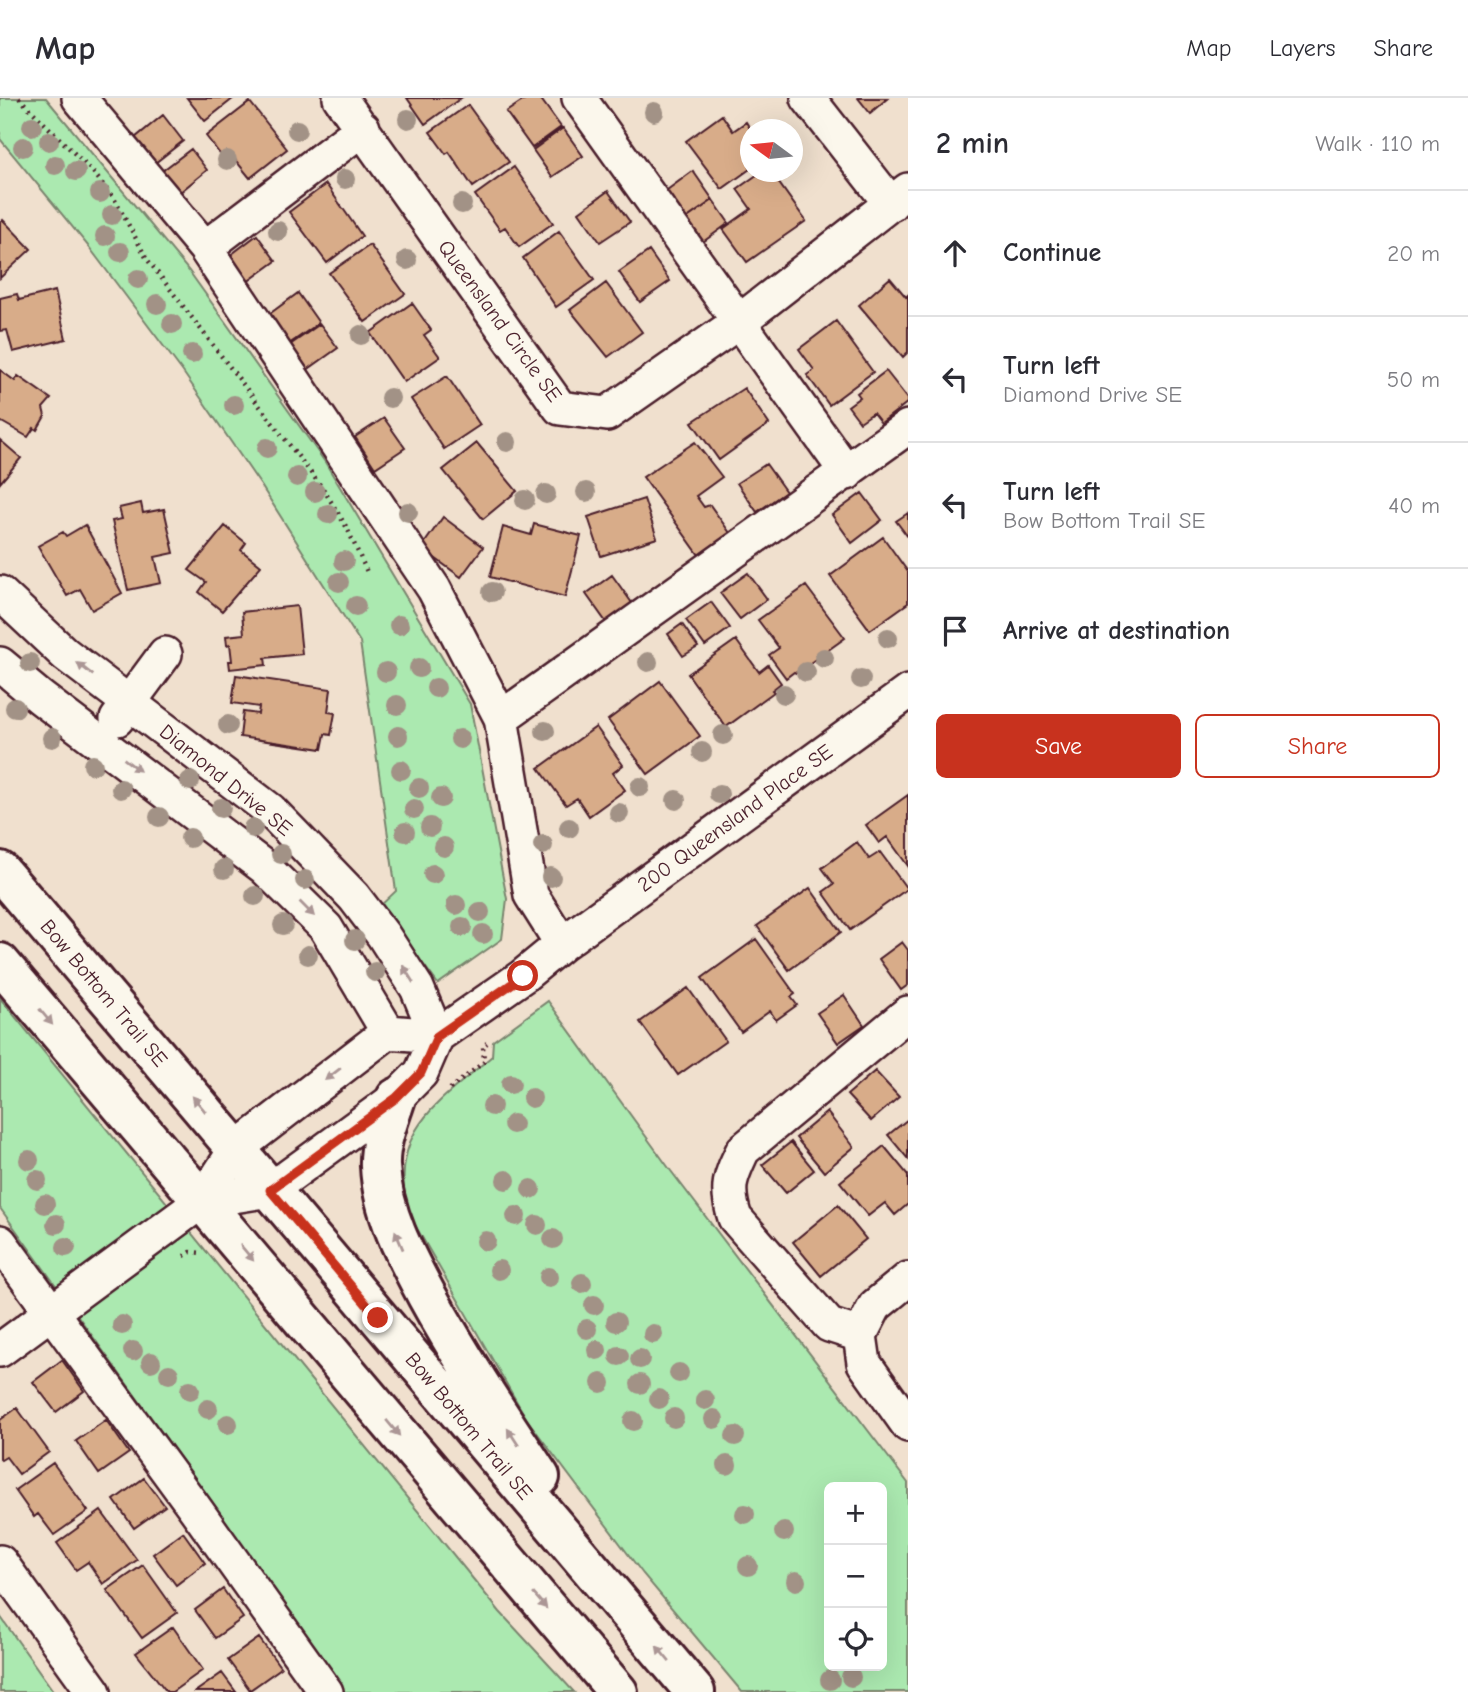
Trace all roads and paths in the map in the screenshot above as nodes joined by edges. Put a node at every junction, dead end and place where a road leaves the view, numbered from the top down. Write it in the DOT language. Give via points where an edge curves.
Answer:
graph roads {
  1 [pos="19,98"];
  2 [pos="79,98"];
  3 [pos="340,98"];
  4 [pos="579,98"];
  5 [pos="808,98"];
  6 [pos="363,128"];
  7 [pos="899,197"];
  8 [pos="205,248"];
  9 [pos="740,321"];
  10 [pos="908,427"];
  11 [pos="847,473"];
  12 [pos="368,572"];
  13 [pos="0,593"];
  14 [pos="165,654"];
  15 [pos="0,664"];
  16 [pos="908,692"];
  17 [pos="128,702"];
  18 [pos="501,718"];
  19 [pos="102,742"];
  20 [pos="0,870"];
  21 [pos="562,944"];
  22 [pos="0,963"];
  23 [pos="908,1013"];
  24 [pos="387,1032"];
  25 [pos="437,1036"];
  26 [pos="494,1037"];
  27 [pos="444,1094"];
  28 [pos="396,1098"];
  29 [pos="236,1149"];
  30 [pos="270,1190"];
  31 [pos="202,1201"];
  32 [pos="0,1242"];
  33 [pos="908,1279"];
  34 [pos="52,1312"];
  35 [pos="860,1335"];
  36 [pos="0,1350"];
  37 [pos="908,1425"];
  38 [pos="0,1562"];
  39 [pos="631,1617"];
  40 [pos="94,1692"];
  41 [pos="326,1692"];
  42 [pos="618,1692"];
  43 [pos="695,1692"];
  1 -- 12 [label="path" via="114,198 147,259 324,490"];
  2 -- 8 [label="street"];
  3 -- 6 [label="street, Queensland Circle SE"];
  4 -- 9 [label="street"];
  5 -- 7 [label="street"];
  6 -- 8 [label="street"];
  6 -- 9 [label="street, Queensland Circle SE" via="560,408 607,414"];
  7 -- 9 [label="street, Queensland Circle SE"];
  8 -- 18 [label="street" via="434,589"];
  9 -- 11 [label="street"];
  10 -- 11 [label="street"];
  11 -- 18 [label="street"];
  17 -- 13 [label="street, Diamond Drive SE, one-way" via="65,653"];
  14 -- 17 [label="street"];
  15 -- 19 [label="street, Diamond Drive SE"];
  16 -- 21 [label="street, 200 Queensland Place SE"];
  17 -- 19 [label="street"];
  25 -- 17 [label="street, Diamond Drive SE, one-way" via="417,988 354,897 270,810"];
  18 -- 21 [label="street" via="531,895"];
  19 -- 24 [label="street, Diamond Drive SE, one-way" via="292,893 326,928"];
  29 -- 20 [label="main road, Bow Bottom Trail SE, one-way"];
  21 -- 25 [label="street, 200 Queensland Place SE"];
  22 -- 31 [label="main road, one-way"];
  23 -- 35 [label="street" via="743,1150 730,1177 728,1198 735,1218 829,1325"];
  24 -- 25 [label="street"];
  24 -- 29 [label="street, one-way"];
  25 -- 28 [label="street" via="421,1073"];
  26 -- 27 [label="path" via="483,1046 484,1062"];
  28 -- 30 [label="street"];
  39 -- 28 [label="main road, one-way" via="462,1357 402,1248 391,1221 380,1165"];
  29 -- 30 [label="main road, Bow Bottom Trail SE"];
  29 -- 31 [label="street"];
  30 -- 31 [label="street"];
  30 -- 39 [label="main road, Bow Bottom Trail SE"];
  31 -- 34 [label="street"];
  31 -- 42 [label="main road, one-way"];
  32 -- 34 [label="street"];
  33 -- 35 [label="street" via="875,1306"];
  34 -- 36 [label="street"];
  34 -- 41 [label="street"];
  35 -- 37 [label="street" via="864,1363"];
  38 -- 40 [label="street"];
  43 -- 39 [label="main road, Bow Bottom Trail SE, one-way"];
}
